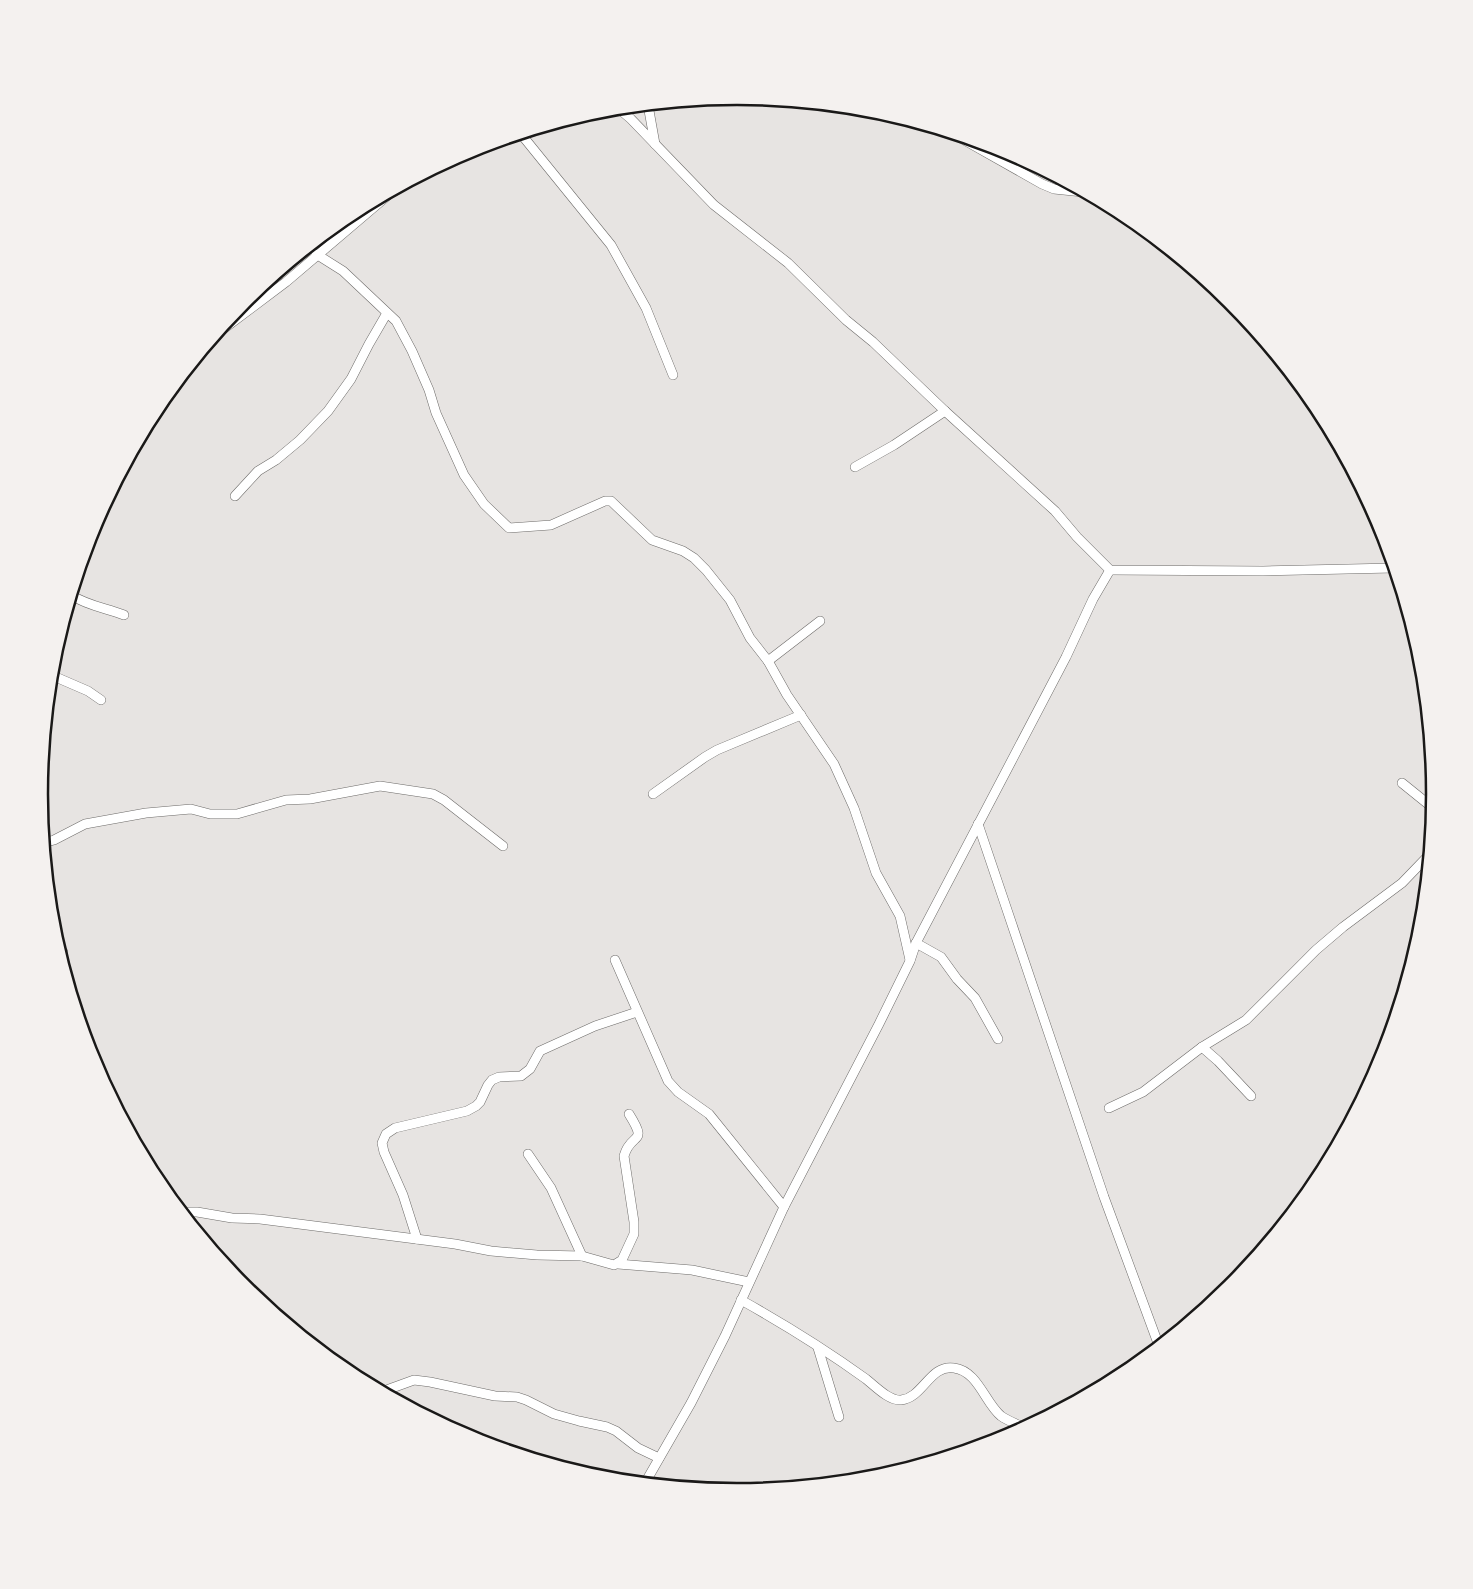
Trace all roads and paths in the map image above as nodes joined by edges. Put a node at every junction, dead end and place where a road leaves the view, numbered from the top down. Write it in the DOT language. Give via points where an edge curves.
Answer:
graph roads {
  1 [pos="649,111"];
  2 [pos="626,115"];
  3 [pos="525,139"];
  4 [pos="655,144"];
  5 [pos="988,153"];
  6 [pos="1066,190"];
  7 [pos="359,219"];
  8 [pos="316,254"];
  9 [pos="387,313"];
  10 [pos="240,316"];
  11 [pos="673,375"];
  12 [pos="945,411"];
  13 [pos="855,467"];
  14 [pos="236,496"];
  15 [pos="1387,568"];
  16 [pos="1110,570"];
  17 [pos="76,598"];
  18 [pos="124,615"];
  19 [pos="820,621"];
  20 [pos="768,660"];
  21 [pos="58,678"];
  22 [pos="101,700"];
  23 [pos="801,716"];
  24 [pos="1402,783"];
  25 [pos="653,794"];
  26 [pos="1426,802"];
  27 [pos="978,824"];
  28 [pos="49,841"];
  29 [pos="503,846"];
  30 [pos="1422,862"];
  31 [pos="916,943"];
  32 [pos="615,960"];
  33 [pos="910,961"];
  34 [pos="637,1012"];
  35 [pos="998,1039"];
  36 [pos="1202,1047"];
  37 [pos="1251,1096"];
  38 [pos="1109,1108"];
  39 [pos="629,1114"];
  40 [pos="528,1154"];
  41 [pos="784,1207"];
  42 [pos="189,1212"];
  43 [pos="417,1239"];
  44 [pos="582,1256"];
  45 [pos="618,1264"];
  46 [pos="749,1282"];
  47 [pos="741,1300"];
  48 [pos="1157,1340"];
  49 [pos="818,1348"];
  50 [pos="389,1389"];
  51 [pos="839,1417"];
  52 [pos="1016,1424"];
  53 [pos="659,1458"];
  54 [pos="648,1478"];
  1 -- 4 [label="street"];
  2 -- 4 [label="street"];
  3 -- 11 [label="street" via="611,245 646,308"];
  4 -- 12 [label="street" via="714,205 788,263"];
  5 -- 6 [label="street" via="1042,184"];
  7 -- 8 [label="street"];
  8 -- 9 [label="street" via="343,271"];
  8 -- 10 [label="street" via="286,282"];
  9 -- 14 [label="street" via="351,380 328,411 300,440 258,471"];
  9 -- 20 [label="street" via="396,321 412,351 464,475 500,521 509,528 551,525 611,501 652,540 683,551 706,570 730,600 750,638"];
  12 -- 13 [label="street"];
  12 -- 16 [label="street" via="1055,511 1082,544"];
  15 -- 16 [label="street"];
  16 -- 27 [label="street"];
  17 -- 18 [label="street"];
  19 -- 20 [label="street"];
  20 -- 23 [label="street"];
  21 -- 22 [label="street"];
  23 -- 25 [label="street" via="717,750"];
  23 -- 33 [label="street" via="834,764 854,808 876,874 900,916"];
  24 -- 26 [label="street"];
  27 -- 31 [label="street"];
  27 -- 48 [label="street" via="1104,1197"];
  28 -- 29 [label="street" via="85,824 138,814 182,809 237,814 286,800 310,799 380,786 433,794"];
  30 -- 36 [label="street" via="1402,883 1316,950 1246,1020"];
  31 -- 33 [label="street"];
  31 -- 35 [label="street" via="941,957 974,998"];
  32 -- 34 [label="street"];
  33 -- 41 [label="street"];
  34 -- 41 [label="street" via="668,1082 709,1114"];
  34 -- 43 [label="street" via="595,1026 540,1051 530,1069 521,1076 492,1080 480,1102 467,1111 395,1128 386,1134 382,1143 384,1152 403,1195"];
  36 -- 37 [label="street"];
  36 -- 38 [label="street" via="1143,1092"];
  39 -- 45 [label="street" via="639,1130 624,1156 634,1234"];
  40 -- 44 [label="street" via="551,1188"];
  41 -- 46 [label="street"];
  42 -- 43 [label="street"];
  43 -- 44 [label="street" via="537,1256"];
  44 -- 45 [label="street" via="614,1266"];
  45 -- 46 [label="street" via="692,1270"];
  46 -- 47 [label="street"];
  47 -- 49 [label="street" via="794,1330"];
  47 -- 53 [label="street" via="691,1403"];
  49 -- 51 [label="street"];
  49 -- 52 [label="street" via="889,1397 900,1400 912,1396 940,1370 954,1368 970,1375 1002,1417"];
  50 -- 53 [label="street" via="414,1380 495,1396 517,1397 554,1414 607,1427"];
  53 -- 54 [label="street"];
}
